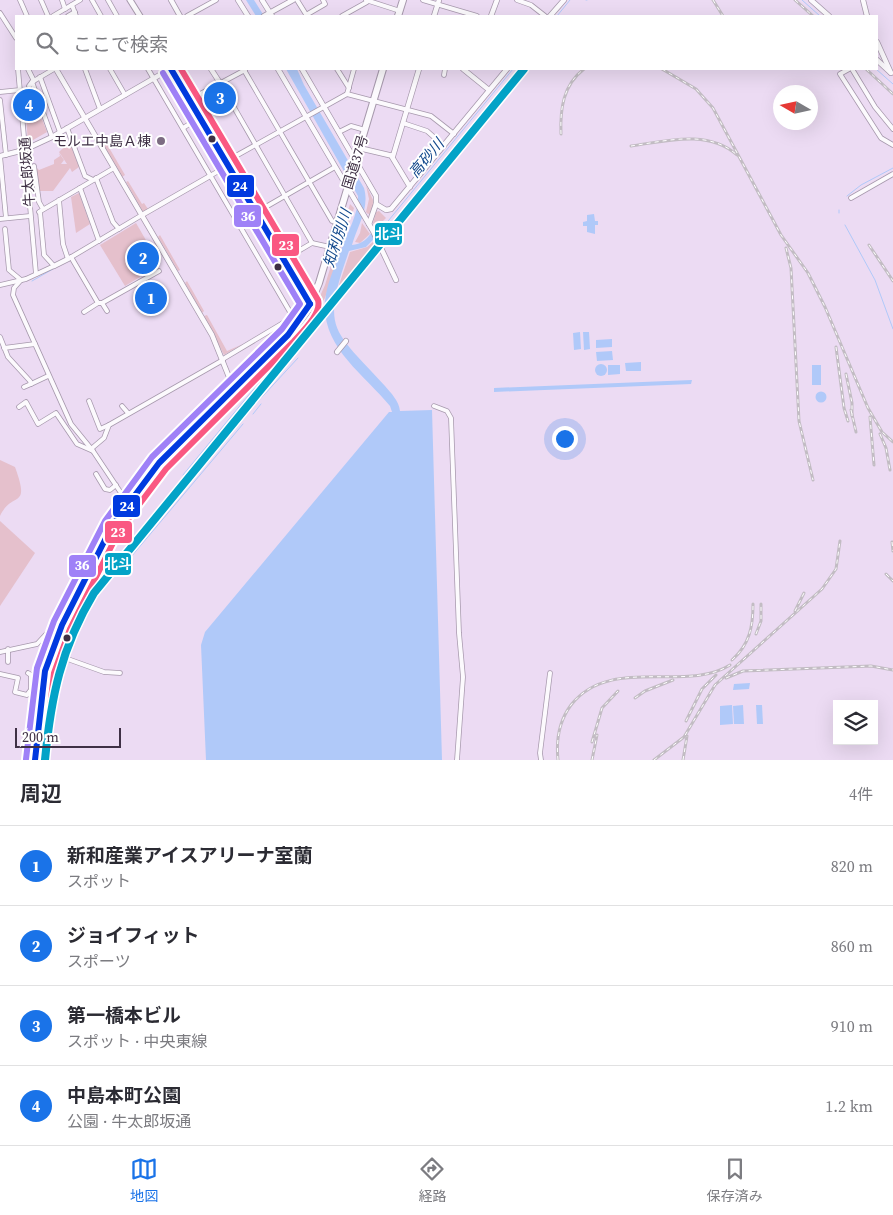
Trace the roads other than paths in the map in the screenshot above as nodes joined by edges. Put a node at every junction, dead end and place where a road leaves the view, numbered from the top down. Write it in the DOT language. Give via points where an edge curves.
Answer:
graph roads {
  1 [pos="20,0"];
  2 [pos="41,0"];
  3 [pos="62,0"];
  4 [pos="80,0"];
  5 [pos="92,0"];
  6 [pos="108,0"];
  7 [pos="130,0"];
  8 [pos="170,0"];
  9 [pos="203,0"];
  10 [pos="216,0"];
  11 [pos="238,0"];
  12 [pos="262,0"];
  13 [pos="294,0"];
  14 [pos="297,0"];
  15 [pos="323,0"];
  16 [pos="403,0"];
  17 [pos="423,0"];
  18 [pos="498,0"];
  19 [pos="517,0"];
  20 [pos="564,0"];
  21 [pos="811,0"];
  22 [pos="863,0"];
  23 [pos="367,1"];
  24 [pos="439,2"];
  25 [pos="72,5"];
  26 [pos="206,5"];
  27 [pos="65,9"];
  28 [pos="0,13"];
  29 [pos="75,14"];
  30 [pos="351,14"];
  31 [pos="399,14"];
  32 [pos="27,15"];
  33 [pos="48,15"];
  34 [pos="55,15"];
  35 [pos="100,15"];
  36 [pos="116,15"];
  37 [pos="139,15"];
  38 [pos="179,15"];
  39 [pos="189,15"];
  40 [pos="247,15"];
  41 [pos="268,15"];
  42 [pos="305,15"];
  43 [pos="308,15"];
  44 [pos="434,15"];
  45 [pos="474,15"];
  46 [pos="492,15"];
  47 [pos="544,15"];
  48 [pos="551,15"];
  49 [pos="828,15"];
  50 [pos="867,15"];
  51 [pos="15,37"];
  52 [pos="878,44"];
  53 [pos="878,61"];
  54 [pos="18,70"];
  55 [pos="28,70"];
  56 [pos="53,70"];
  57 [pos="56,70"];
  58 [pos="85,70"];
  59 [pos="111,70"];
  60 [pos="149,70"];
  61 [pos="168,70"];
  62 [pos="171,70"];
  63 [pos="212,70"];
  64 [pos="243,70"];
  65 [pos="246,70"];
  66 [pos="279,70"];
  67 [pos="303,70"];
  68 [pos="338,70"];
  69 [pos="354,70"];
  70 [pos="383,70"];
  71 [pos="419,70"];
  72 [pos="445,70"];
  73 [pos="464,70"];
  74 [pos="506,70"];
  75 [pos="848,70"];
  76 [pos="851,70"];
  77 [pos="892,74"];
  78 [pos="444,75"];
  79 [pos="40,77"];
  80 [pos="153,78"];
  81 [pos="32,83"];
  82 [pos="220,84"];
  83 [pos="348,88"];
  84 [pos="20,90"];
  85 [pos="490,90"];
  86 [pos="0,92"];
  87 [pos="125,94"];
  88 [pos="347,94"];
  89 [pos="0,100"];
  90 [pos="189,100"];
  91 [pos="373,101"];
  92 [pos="322,108"];
  93 [pos="100,109"];
  94 [pos="408,109"];
  95 [pos="309,116"];
  96 [pos="85,118"];
  97 [pos="199,118"];
  98 [pos="403,123"];
  99 [pos="67,128"];
  100 [pos="182,128"];
  101 [pos="893,129"];
  102 [pos="365,130"];
  103 [pos="280,131"];
  104 [pos="60,132"];
  105 [pos="339,132"];
  106 [pos="454,134"];
  107 [pos="52,137"];
  108 [pos="256,145"];
  109 [pos="893,145"];
  110 [pos="444,146"];
  111 [pos="359,148"];
  112 [pos="24,150"];
  113 [pos="6,155"];
  114 [pos="0,156"];
  115 [pos="392,157"];
  116 [pos="356,160"];
  117 [pos="226,164"];
  118 [pos="34,166"];
  119 [pos="336,167"];
  120 [pos="114,168"];
  121 [pos="893,174"];
  122 [pos="210,176"];
  123 [pos="95,179"];
  124 [pos="309,182"];
  125 [pos="349,184"];
  126 [pos="410,187"];
  127 [pos="80,188"];
  128 [pos="285,195"];
  129 [pos="851,198"];
  130 [pos="59,200"];
  131 [pos="376,204"];
  132 [pos="41,211"];
  133 [pos="255,212"];
  134 [pos="142,215"];
  135 [pos="30,216"];
  136 [pos="6,218"];
  137 [pos="0,219"];
  138 [pos="238,222"];
  139 [pos="337,223"];
  140 [pos="369,224"];
  141 [pos="5,229"];
  142 [pos="119,229"];
  143 [pos="99,241"];
  144 [pos="312,243"];
  145 [pos="330,248"];
  146 [pos="70,258"];
  147 [pos="283,260"];
  148 [pos="54,266"];
  149 [pos="159,272"];
  150 [pos="36,274"];
  151 [pos="21,280"];
  152 [pos="396,280"];
  153 [pos="0,285"];
  154 [pos="100,303"];
  155 [pos="310,304"];
  156 [pos="107,311"];
  157 [pos="84,312"];
  158 [pos="0,337"];
  159 [pos="346,341"];
  160 [pos="35,344"];
  161 [pos="4,348"];
  162 [pos="337,352"];
  163 [pos="223,360"];
  164 [pos="48,376"];
  165 [pos="31,384"];
  166 [pos="24,387"];
  167 [pos="233,387"];
  168 [pos="88,401"];
  169 [pos="122,406"];
  170 [pos="434,406"];
  171 [pos="19,407"];
  172 [pos="52,410"];
  173 [pos="128,413"];
  174 [pos="56,414"];
  175 [pos="38,424"];
  176 [pos="109,425"];
  177 [pos="42,430"];
  178 [pos="92,450"];
  179 [pos="96,474"];
  180 [pos="116,485"];
  181 [pos="127,502"];
  182 [pos="73,602"];
  183 [pos="8,649"];
  184 [pos="0,652"];
  185 [pos="51,652"];
  186 [pos="8,662"];
  187 [pos="120,672"];
  188 [pos="28,673"];
  189 [pos="550,673"];
  190 [pos="0,674"];
  191 [pos="31,691"];
  192 [pos="41,691"];
  193 [pos="35,760"];
  194 [pos="457,760"];
  195 [pos="541,760"];
  1 -- 32 [label="street"];
  2 -- 33 [label="street"];
  3 -- 27 [label="street"];
  4 -- 25 [label="street"];
  5 -- 35 [label="street"];
  6 -- 36 [label="street"];
  7 -- 37 [label="main road"];
  8 -- 38 [label="street"];
  9 -- 26 [label="street"];
  10 -- 26 [label="street"];
  11 -- 40 [label="street"];
  12 -- 41 [label="street"];
  13 -- 41 [label="street"];
  14 -- 42 [label="street"];
  15 -- 43 [label="street" via="326,4"];
  16 -- 31 [label="highway"];
  17 -- 24 [label="street"];
  18 -- 46 [label="street"];
  19 -- 47 [label="street"];
  20 -- 48 [label="street"];
  21 -- 49 [label="street"];
  22 -- 50 [label="street"];
  23 -- 30 [label="street"];
  23 -- 31 [label="street"];
  24 -- 44 [label="street"];
  24 -- 45 [label="street"];
  25 -- 27 [label="street"];
  25 -- 29 [label="street"];
  26 -- 39 [label="street"];
  27 -- 34 [label="street"];
  28 -- 51 [label="street"];
  52 -- 77 [label="street"];
  53 -- 77 [label="street"];
  54 -- 84 [label="street, 牛太郎坂通"];
  55 -- 81 [label="street"];
  56 -- 79 [label="street"];
  57 -- 96 [label="street"];
  58 -- 93 [label="street"];
  59 -- 87 [label="street"];
  60 -- 80 [label="street"];
  61 -- 80 [label="street"];
  62 -- 90 [label="main road"];
  63 -- 82 [label="street"];
  64 -- 82 [label="street"];
  65 -- 103 [label="street"];
  66 -- 95 [label="street"];
  67 -- 92 [label="street"];
  68 -- 83 [label="street"];
  69 -- 83 [label="street"];
  70 -- 91 [label="highway, 国道37号"];
  71 -- 94 [label="street"];
  72 -- 78 [label="street"];
  73 -- 85 [label="street"];
  74 -- 85 [label="street"];
  75 -- 109 [label="street" via="840,74 881,138"];
  76 -- 101 [label="street"];
  79 -- 81 [label="street"];
  79 -- 104 [label="street"];
  80 -- 87 [label="street"];
  80 -- 100 [label="street"];
  81 -- 107 [label="street"];
  82 -- 90 [label="street"];
  82 -- 108 [label="street"];
  83 -- 88 [label="street"];
  84 -- 86 [label="street"];
  84 -- 112 [label="street, 牛太郎坂通"];
  85 -- 106 [label="street"];
  87 -- 93 [label="street"];
  88 -- 91 [label="street"];
  88 -- 92 [label="street"];
  89 -- 113 [label="street"];
  90 -- 97 [label="main road"];
  91 -- 94 [label="street"];
  91 -- 102 [label="highway, 国道37号"];
  92 -- 95 [label="street"];
  92 -- 105 [label="street"];
  93 -- 96 [label="street"];
  94 -- 98 [label="street"];
  94 -- 106 [label="street" via="431,116"];
  95 -- 103 [label="street"];
  95 -- 119 [label="street"];
  96 -- 99 [label="street"];
  96 -- 120 [label="street"];
  97 -- 100 [label="street"];
  97 -- 117 [label="main road"];
  98 -- 110 [label="street" via="427,130"];
  98 -- 115 [label="street"];
  99 -- 104 [label="street"];
  99 -- 123 [label="street" via="85,176"];
  100 -- 122 [label="street"];
  102 -- 105 [label="street" via="351,126"];
  102 -- 111 [label="highway, 国道37号"];
  103 -- 108 [label="street"];
  103 -- 124 [label="street"];
  104 -- 107 [label="street"];
  105 -- 116 [label="street"];
  106 -- 110 [label="street"];
  107 -- 112 [label="street"];
  108 -- 117 [label="street"];
  108 -- 128 [label="street"];
  110 -- 126 [label="street"];
  111 -- 115 [label="street"];
  111 -- 116 [label="highway, 国道37号"];
  112 -- 113 [label="street"];
  112 -- 135 [label="street, 牛太郎坂通"];
  113 -- 114 [label="street"];
  114 -- 136 [label="street"];
  115 -- 126 [label="street"];
  116 -- 125 [label="highway, 国道37号"];
  116 -- 131 [label="street" via="376,196"];
  117 -- 122 [label="street"];
  117 -- 133 [label="main road"];
  118 -- 132 [label="street"];
  119 -- 124 [label="street"];
  119 -- 125 [label="street"];
  120 -- 123 [label="street"];
  120 -- 134 [label="street"];
  121 -- 129 [label="street"];
  122 -- 134 [label="street"];
  122 -- 138 [label="street"];
  123 -- 127 [label="street"];
  123 -- 142 [label="street"];
  124 -- 128 [label="street"];
  124 -- 139 [label="street" via="332,221"];
  125 -- 139 [label="highway, 国道37号"];
  125 -- 140 [label="street"];
  126 -- 131 [label="street" via="389,210"];
  127 -- 130 [label="street"];
  127 -- 143 [label="street"];
  128 -- 133 [label="street"];
  128 -- 144 [label="street"];
  130 -- 132 [label="street"];
  130 -- 146 [label="street" via="63,244"];
  131 -- 140 [label="street"];
  132 -- 148 [label="street" via="44,255"];
  133 -- 138 [label="street"];
  133 -- 147 [label="main road"];
  134 -- 142 [label="street"];
  134 -- 163 [label="street" via="212,335"];
  135 -- 136 [label="street"];
  135 -- 150 [label="street, 牛太郎坂通"];
  136 -- 137 [label="street"];
  138 -- 163 [label="street" via="293,317"];
  139 -- 145 [label="highway, 国道37号"];
  140 -- 152 [label="street"];
  141 -- 151 [label="street" via="10,270"];
  142 -- 143 [label="street"];
  143 -- 146 [label="street"];
  144 -- 145 [label="street"];
  144 -- 147 [label="street"];
  145 -- 155 [label="highway, 国道37号"];
  146 -- 148 [label="street"];
  146 -- 154 [label="street"];
  147 -- 155 [label="main road"];
  148 -- 150 [label="street"];
  149 -- 154 [label="street"];
  150 -- 151 [label="street"];
  151 -- 153 [label="street"];
  151 -- 160 [label="street" via="14,288 14,295"];
  154 -- 156 [label="street"];
  154 -- 157 [label="street"];
  155 -- 167 [label="highway, 国道37号" via="294,329"];
  158 -- 161 [label="street"];
  159 -- 162 [label="street"];
  160 -- 161 [label="street"];
  160 -- 164 [label="street"];
  161 -- 165 [label="street" via="8,358"];
  163 -- 167 [label="street"];
  163 -- 173 [label="street"];
  164 -- 165 [label="street"];
  164 -- 178 [label="street" via="72,424"];
  165 -- 166 [label="street"];
  167 -- 181 [label="highway, 国道37号" via="159,462"];
  168 -- 176 [label="street" via="100,429"];
  169 -- 173 [label="street"];
  170 -- 194 [label="street" via="447,411 451,418 463,677"];
  171 -- 175 [label="street" via="26,402"];
  172 -- 174 [label="street"];
  173 -- 176 [label="street"];
  174 -- 175 [label="street"];
  174 -- 178 [label="street" via="77,444"];
  175 -- 177 [label="street"];
  176 -- 178 [label="street" via="104,438"];
  178 -- 180 [label="street"];
  179 -- 180 [label="street" via="105,489 110,490"];
  180 -- 181 [label="street"];
  181 -- 182 [label="highway, 国道37号" via="96,553"];
  182 -- 183 [label="street" via="64,603 55,622 37,644"];
  182 -- 185 [label="highway, 国道37号"];
  183 -- 184 [label="street"];
  183 -- 186 [label="street"];
  185 -- 187 [label="street" via="104,672"];
  185 -- 192 [label="highway, 国道37号"];
  188 -- 191 [label="street" via="31,675"];
  189 -- 195 [label="street"];
  190 -- 191 [label="street" via="18,678 15,692 27,695"];
  191 -- 192 [label="street"];
  192 -- 193 [label="highway, 国道37号"];
}
